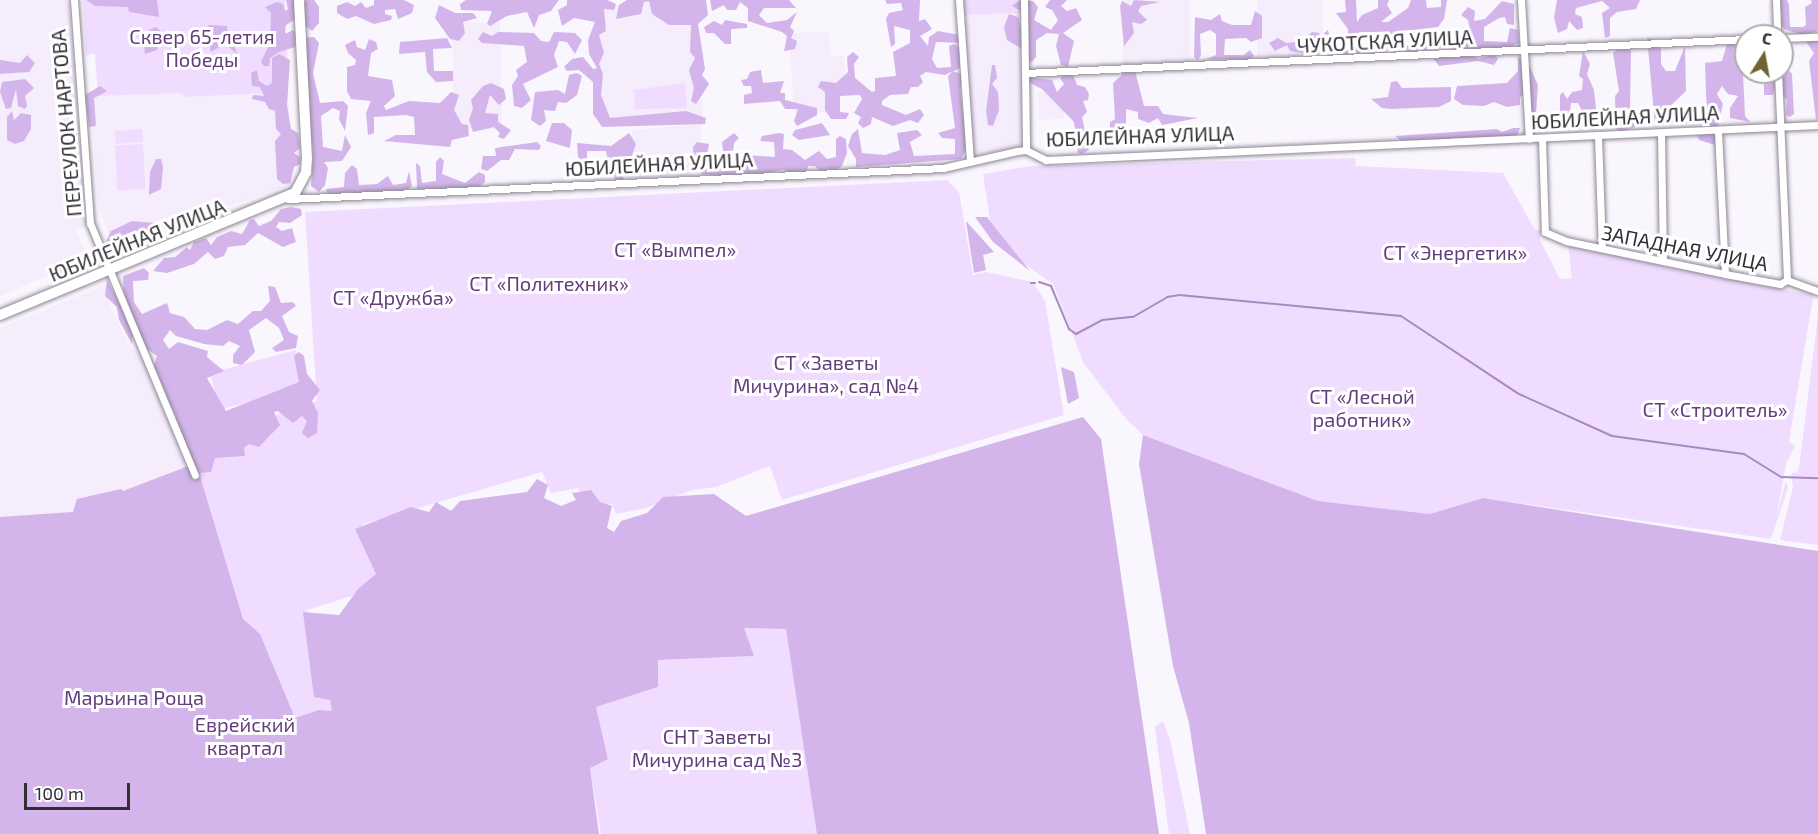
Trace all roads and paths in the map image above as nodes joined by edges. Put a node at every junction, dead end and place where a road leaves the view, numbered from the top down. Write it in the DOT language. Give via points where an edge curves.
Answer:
graph roads {
  1 [pos="74,0"];
  2 [pos="299,0"];
  3 [pos="958,0"];
  4 [pos="1024,0"];
  5 [pos="1521,0"];
  6 [pos="1776,0"];
  7 [pos="1777,24"];
  8 [pos="1818,37"];
  9 [pos="1794,38"];
  10 [pos="1734,39"];
  11 [pos="1524,51"];
  12 [pos="1025,74"];
  13 [pos="1778,84"];
  14 [pos="1818,125"];
  15 [pos="1780,127"];
  16 [pos="1718,131"];
  17 [pos="1662,133"];
  18 [pos="1598,136"];
  19 [pos="1529,139"];
  20 [pos="1542,139"];
  21 [pos="1026,150"];
  22 [pos="970,160"];
  23 [pos="288,199"];
  24 [pos="1602,249"];
  25 [pos="1663,261"];
  26 [pos="110,270"];
  27 [pos="1725,274"];
  28 [pos="1787,280"];
  29 [pos="1818,291"];
  30 [pos="0,315"];
  31 [pos="195,475"];
  1 -- 26 [label="street, ПЕРЕУЛОК НАРТОВА" via="90,222"];
  2 -- 23 [label="street" via="306,172 301,186"];
  3 -- 22 [label="street"];
  4 -- 12 [label="street"];
  5 -- 11 [label="street"];
  6 -- 7 [label="street"];
  8 -- 9 [label="street"];
  10 -- 11 [label="street, ЧУКОТСКАЯ УЛИЦА" via="1626,42 1611,47"];
  11 -- 12 [label="street, ЧУКОТСКАЯ УЛИЦА"];
  11 -- 19 [label="street"];
  12 -- 21 [label="street"];
  13 -- 15 [label="street"];
  14 -- 15 [label="street, ЮБИЛЕЙНАЯ УЛИЦА"];
  15 -- 16 [label="street, ЮБИЛЕЙНАЯ УЛИЦА"];
  15 -- 28 [label="street"];
  16 -- 17 [label="street, ЮБИЛЕЙНАЯ УЛИЦА"];
  16 -- 27 [label="street"];
  17 -- 18 [label="street, ЮБИЛЕЙНАЯ УЛИЦА"];
  17 -- 25 [label="street"];
  18 -- 20 [label="street, ЮБИЛЕЙНАЯ УЛИЦА"];
  18 -- 24 [label="street"];
  19 -- 20 [label="street, ЮБИЛЕЙНАЯ УЛИЦА"];
  19 -- 21 [label="street, ЮБИЛЕЙНАЯ УЛИЦА" via="1046,160"];
  20 -- 24 [label="street, ЗАПАДНАЯ УЛИЦА" via="1545,232"];
  21 -- 22 [label="street, ЮБИЛЕЙНАЯ УЛИЦА"];
  22 -- 23 [label="street, ЮБИЛЕЙНАЯ УЛИЦА" via="954,166 916,169"];
  23 -- 26 [label="street, ЮБИЛЕЙНАЯ УЛИЦА"];
  24 -- 25 [label="street, ЗАПАДНАЯ УЛИЦА"];
  25 -- 27 [label="street, ЗАПАДНАЯ УЛИЦА"];
  26 -- 30 [label="street, ЮБИЛЕЙНАЯ УЛИЦА"];
  26 -- 31 [label="street, ПЕРЕУЛОК НАРТОВА"];
  27 -- 28 [label="street, ЗАПАДНАЯ УЛИЦА" via="1780,284"];
  28 -- 29 [label="street, ЗАПАДНАЯ УЛИЦА"];
}
